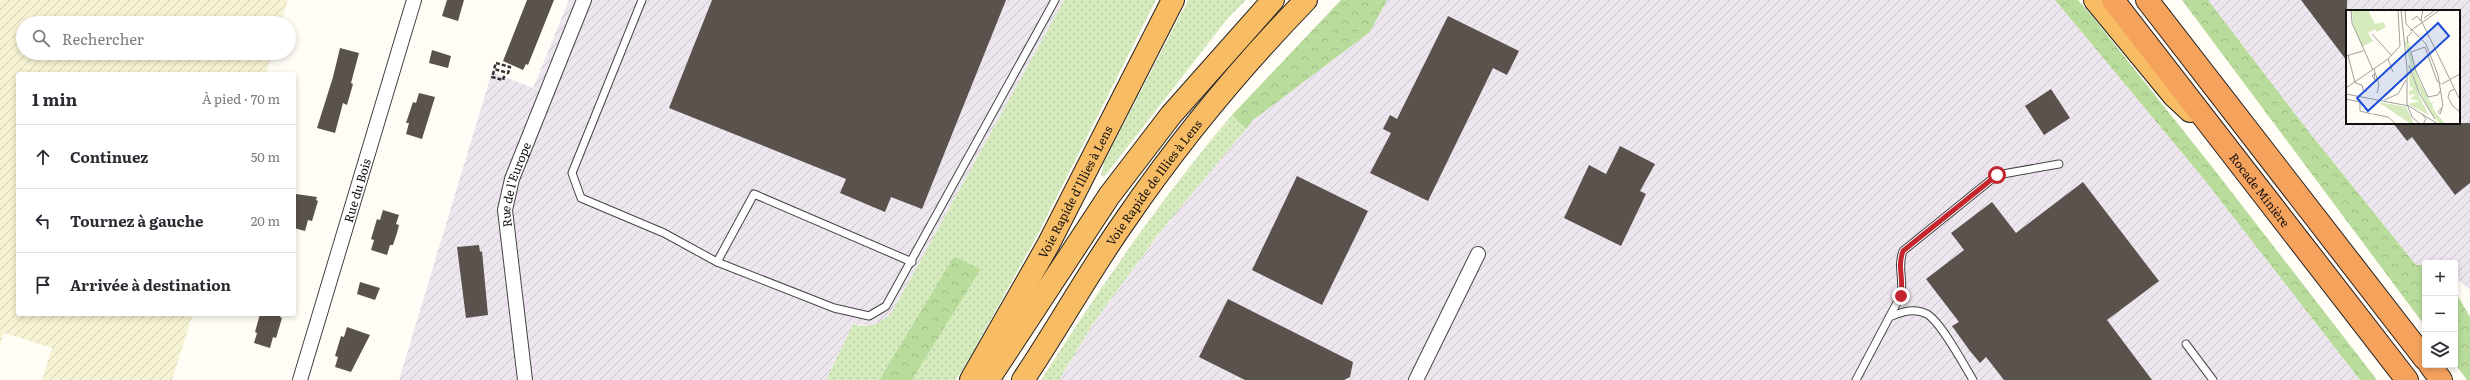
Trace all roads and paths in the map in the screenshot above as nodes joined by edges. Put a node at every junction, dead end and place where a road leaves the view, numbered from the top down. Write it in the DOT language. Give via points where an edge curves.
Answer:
graph roads {
  1 [pos="414,0"];
  2 [pos="584,0"];
  3 [pos="642,0"];
  4 [pos="1055,0"];
  5 [pos="1173,0"];
  6 [pos="1273,0"];
  7 [pos="1306,0"];
  8 [pos="2094,0"];
  9 [pos="2113,0"];
  10 [pos="2147,0"];
  11 [pos="494,70"];
  12 [pos="505,74"];
  13 [pos="2218,136"];
  14 [pos="2059,164"];
  15 [pos="1478,254"];
  16 [pos="717,262"];
  17 [pos="912,262"];
  18 [pos="1892,316"];
  19 [pos="2186,344"];
  20 [pos="2422,355"];
  21 [pos="2432,368"];
  22 [pos="300,380"];
  23 [pos="525,380"];
  24 [pos="971,380"];
  25 [pos="988,380"];
  26 [pos="1023,380"];
  27 [pos="1416,380"];
  28 [pos="1856,380"];
  29 [pos="1973,380"];
  30 [pos="2213,380"];
  31 [pos="2408,380"];
  32 [pos="2441,380"];
  1 -- 22 [label="street, Rue du Bois"];
  2 -- 23 [label="street, Rue de l'Europe" via="512,180 505,210"];
  3 -- 16 [label="lane" via="572,173 581,198 664,233"];
  4 -- 17 [label="lane"];
  5 -- 24 [label="highway, Voie Rapide d’Illies à Lens" via="1048,245"];
  6 -- 25 [label="highway" via="1171,114 1119,183"];
  7 -- 26 [label="highway, Voie Rapide de Illies à Lens" via="1233,80 1185,139 1124,222"];
  8 -- 13 [label="highway" via="2174,96"];
  9 -- 13 [label="highway, Rocade Minière"];
  10 -- 20 [label="highway"];
  11 -- 11 [label="path" via="508,73 510,67 496,63"];
  11 -- 12 [label="path" via="492,77 503,80"];
  13 -- 31 [label="highway, Rocade Minière"];
  14 -- 18 [label="lane" via="1997,175 1903,251 1899,263 1903,281 1901,296"];
  15 -- 27 [label="street"];
  16 -- 17 [label="lane" via="834,308 869,316 886,306"];
  16 -- 17 [label="lane" via="754,194"];
  18 -- 28 [label="lane"];
  18 -- 29 [label="lane" via="1902,311 1914,310 1928,314"];
  19 -- 30 [label="lane"];
  21 -- 32 [label="highway"];
}
